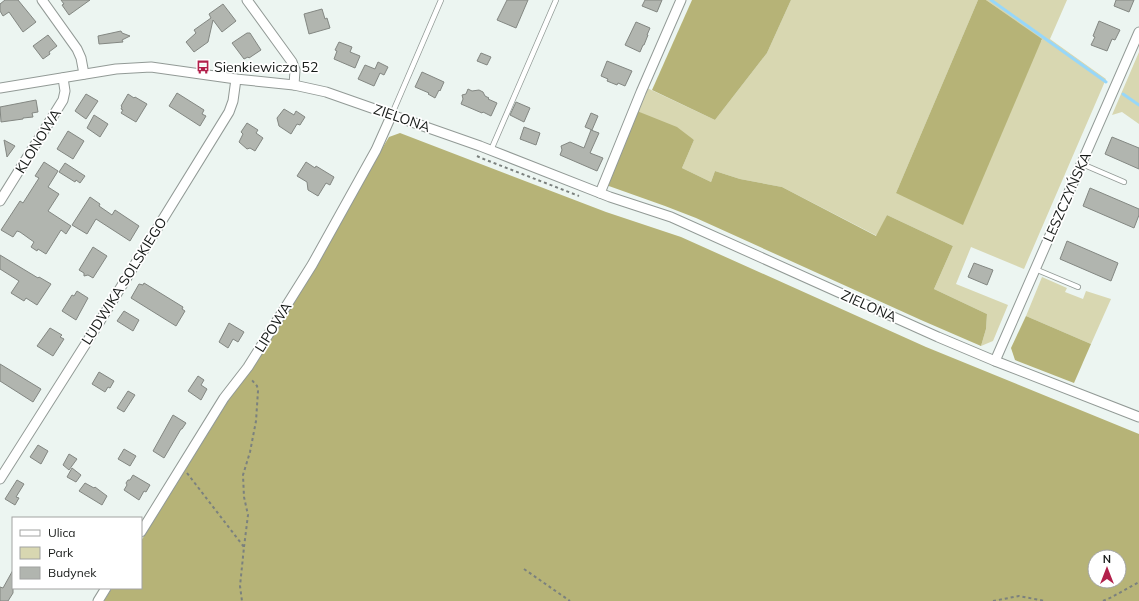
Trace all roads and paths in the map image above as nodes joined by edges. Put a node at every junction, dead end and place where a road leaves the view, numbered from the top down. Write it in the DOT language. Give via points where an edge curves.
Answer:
graph roads {
  1 [pos="42,0"];
  2 [pos="247,0"];
  3 [pos="441,0"];
  4 [pos="556,0"];
  5 [pos="681,0"];
  6 [pos="1139,32"];
  7 [pos="84,74"];
  8 [pos="63,78"];
  9 [pos="236,79"];
  10 [pos="294,85"];
  11 [pos="0,88"];
  12 [pos="392,114"];
  13 [pos="491,150"];
  14 [pos="1082,164"];
  15 [pos="1124,182"];
  16 [pos="600,193"];
  17 [pos="0,201"];
  18 [pos="1035,269"];
  19 [pos="1078,288"];
  20 [pos="995,361"];
  21 [pos="248,367"];
  22 [pos="1139,417"];
  23 [pos="182,466"];
  24 [pos="0,479"];
  25 [pos="142,530"];
  26 [pos="244,547"];
  27 [pos="524,569"];
  28 [pos="1139,582"];
  29 [pos="105,589"];
  30 [pos="1114,597"];
  31 [pos="98,601"];
  32 [pos="242,601"];
  33 [pos="570,601"];
  34 [pos="994,601"];
  35 [pos="1046,601"];
  36 [pos="1103,601"];
  37 [pos="1109,601"];
  1 -- 7 [label="street" via="77,49"];
  2 -- 10 [label="street" via="292,62 295,70"];
  3 -- 12 [label="lane"];
  4 -- 13 [label="lane"];
  5 -- 16 [label="street"];
  6 -- 14 [label="street, LESZCZYŃSKA"];
  7 -- 8 [label="street, ZIELONA"];
  7 -- 9 [label="street, ZIELONA" via="151,67"];
  8 -- 11 [label="street, ZIELONA"];
  8 -- 17 [label="street, KLONOWA" via="63,100"];
  9 -- 10 [label="street, ZIELONA"];
  9 -- 24 [label="street, LUDWIKA SOLSKIEGO" via="229,112"];
  10 -- 12 [label="street, ZIELONA" via="310,87"];
  12 -- 13 [label="street, ZIELONA"];
  12 -- 21 [label="street, LIPOWA" via="376,150 312,265"];
  13 -- 16 [label="street, ZIELONA"];
  14 -- 15 [label="lane"];
  14 -- 18 [label="street, LESZCZYŃSKA"];
  16 -- 20 [label="street, ZIELONA" via="683,222"];
  18 -- 19 [label="lane"];
  18 -- 20 [label="street, LESZCZYŃSKA"];
  20 -- 22 [label="street, ZIELONA"];
  21 -- 23 [label="street, LIPOWA" via="224,398"];
  21 -- 26 [label="path" via="258,391 256,422 243,475 248,515"];
  23 -- 25 [label="street, LIPOWA"];
  23 -- 26 [label="path"];
  26 -- 32 [label="path" via="240,586"];
  27 -- 33 [label="path"];
  28 -- 30 [label="path"];
  29 -- 31 [label="street"];
  30 -- 36 [label="path"];
  30 -- 37 [label="path"];
  34 -- 35 [label="path" via="1019,596"];
}
